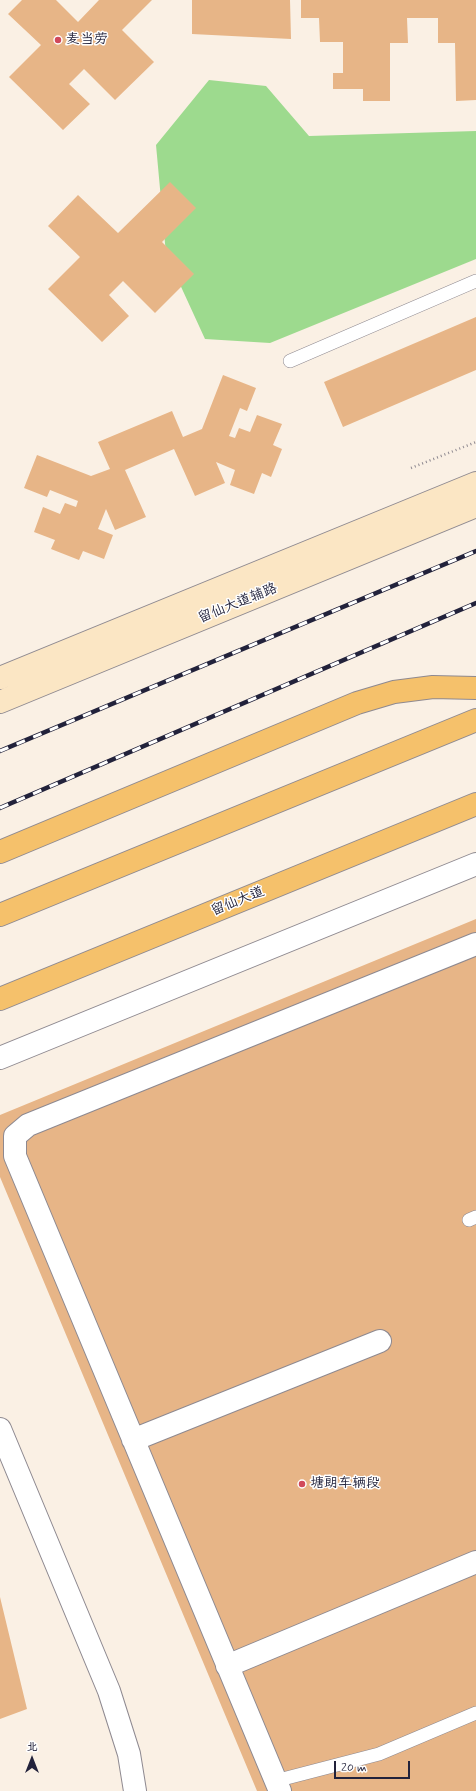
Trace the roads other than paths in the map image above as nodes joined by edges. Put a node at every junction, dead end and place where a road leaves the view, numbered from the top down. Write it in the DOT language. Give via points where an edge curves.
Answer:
graph roads {
  1 [pos="476,281"];
  2 [pos="290,361"];
  3 [pos="476,483"];
  4 [pos="476,506"];
  5 [pos="0,678"];
  6 [pos="476,688"];
  7 [pos="0,702"];
  8 [pos="476,720"];
  9 [pos="476,804"];
  10 [pos="0,852"];
  11 [pos="476,864"];
  12 [pos="0,915"];
  13 [pos="476,944"];
  14 [pos="0,1000"];
  15 [pos="0,1058"];
  16 [pos="380,1341"];
  17 [pos="0,1429"];
  18 [pos="133,1440"];
  19 [pos="476,1562"];
  20 [pos="227,1666"];
  21 [pos="476,1713"];
  22 [pos="278,1786"];
  23 [pos="135,1791"];
  1 -- 2 [label="lane"];
  3 -- 5 [label="main road, 留仙大道辅路"];
  4 -- 7 [label="main road, 留仙大道辅路"];
  6 -- 10 [label="main road" via="433,687 394,692 357,703"];
  8 -- 12 [label="main road"];
  9 -- 14 [label="main road, 留仙大道"];
  11 -- 15 [label="street"];
  13 -- 18 [label="street" via="28,1125 15,1136 15,1156"];
  16 -- 18 [label="street"];
  17 -- 23 [label="street" via="109,1691 129,1754"];
  18 -- 20 [label="street"];
  19 -- 20 [label="street"];
  20 -- 22 [label="street"];
  21 -- 22 [label="lane" via="379,1754"];
}
